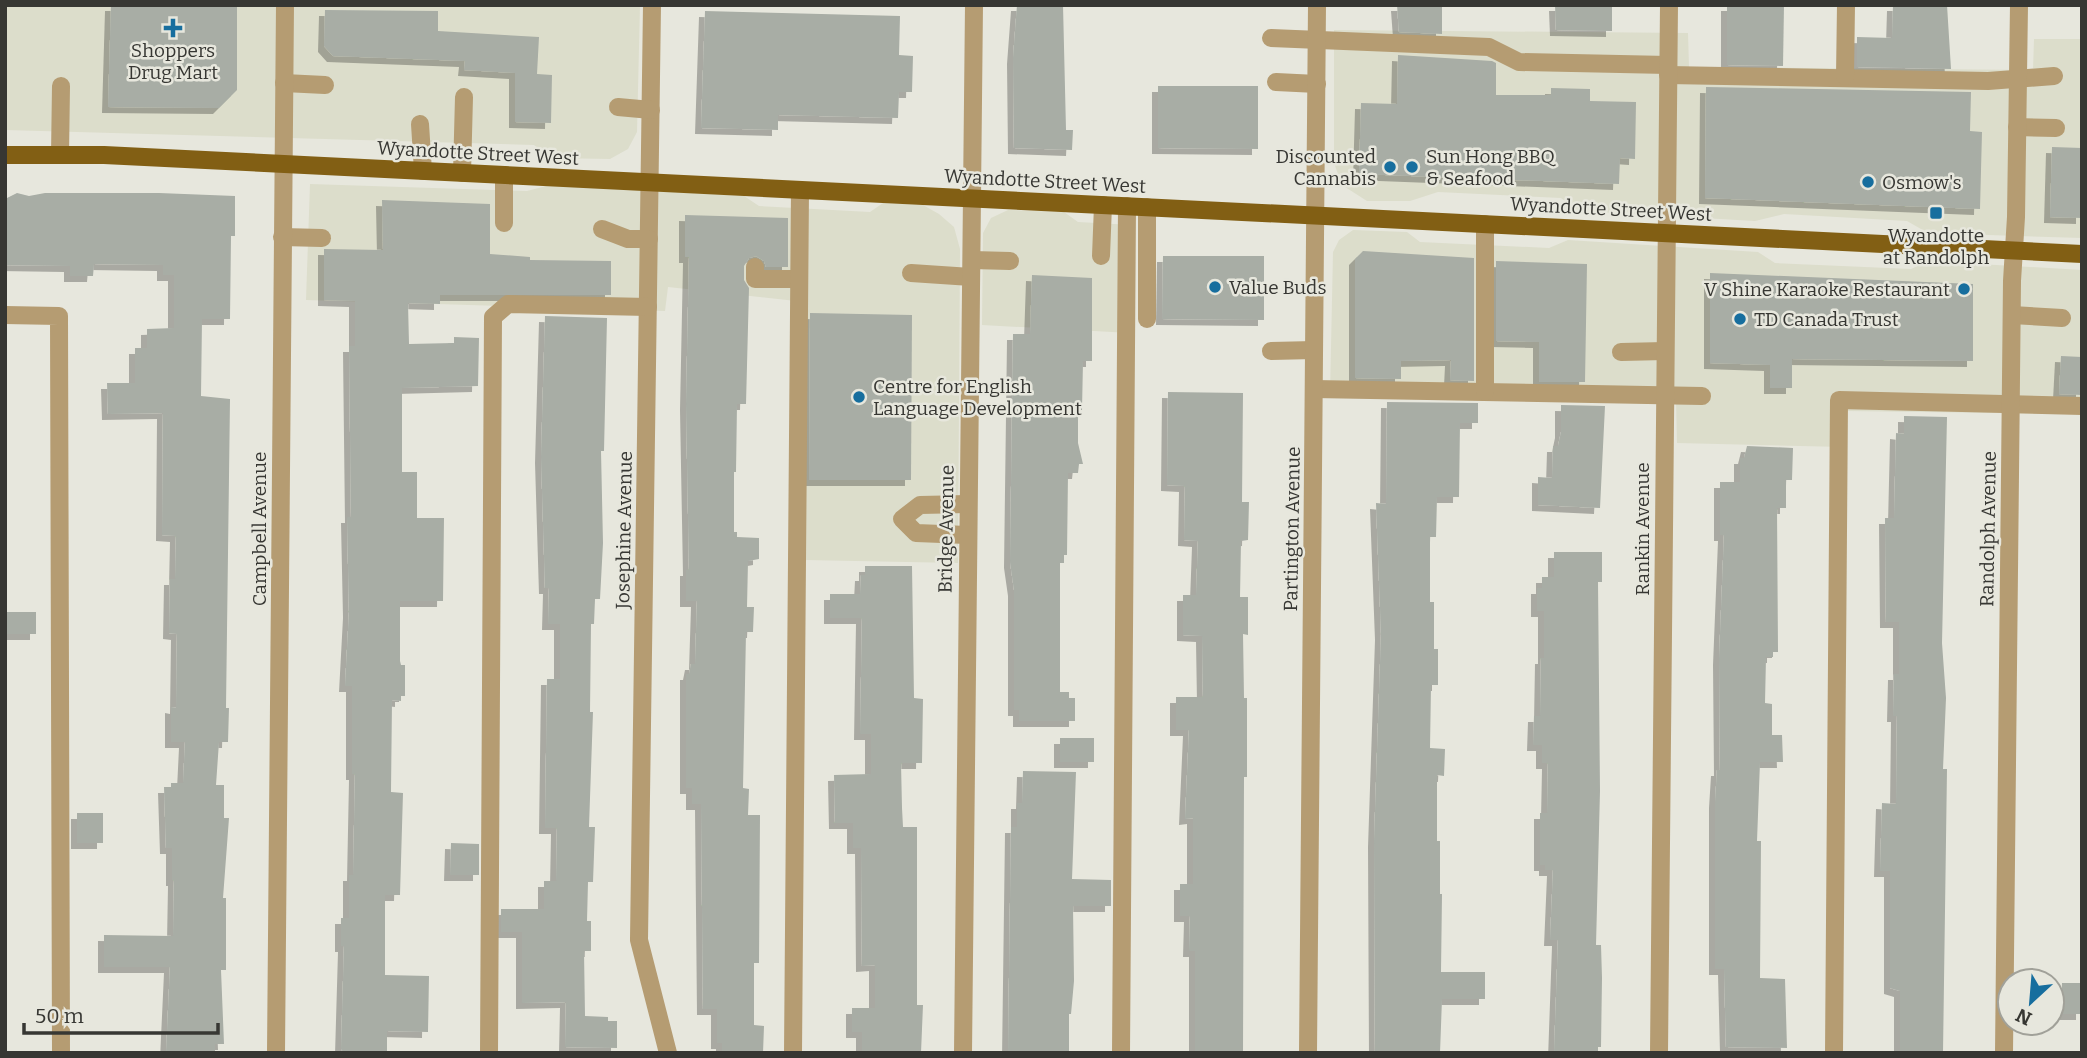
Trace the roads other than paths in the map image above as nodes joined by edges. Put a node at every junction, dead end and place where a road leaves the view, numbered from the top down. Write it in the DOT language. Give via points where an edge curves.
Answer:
graph roads {
  1 [pos="285,5"];
  2 [pos="652,5"];
  3 [pos="974,5"];
  4 [pos="1317,5"];
  5 [pos="1668,5"];
  6 [pos="1846,5"];
  7 [pos="2018,5"];
  8 [pos="1271,38"];
  9 [pos="1317,42"];
  10 [pos="1668,70"];
  11 [pos="1845,76"];
  12 [pos="2054,76"];
  13 [pos="2018,77"];
  14 [pos="1276,82"];
  15 [pos="284,83"];
  16 [pos="1317,84"];
  17 [pos="325,85"];
  18 [pos="61,86"];
  19 [pos="464,97"];
  20 [pos="618,107"];
  21 [pos="651,110"];
  22 [pos="420,124"];
  23 [pos="2017,127"];
  24 [pos="2056,128"];
  25 [pos="5,155"];
  26 [pos="60,155"];
  27 [pos="283,164"];
  28 [pos="423,171"];
  29 [pos="462,173"];
  30 [pos="504,175"];
  31 [pos="650,183"];
  32 [pos="800,190"];
  33 [pos="972,198"];
  34 [pos="1103,205"];
  35 [pos="1128,206"];
  36 [pos="1147,207"];
  37 [pos="1315,215"];
  38 [pos="504,223"];
  39 [pos="1485,224"];
  40 [pos="602,229"];
  41 [pos="1666,233"];
  42 [pos="282,237"];
  43 [pos="322,238"];
  44 [pos="649,239"];
  45 [pos="2013,250"];
  46 [pos="2082,254"];
  47 [pos="1101,256"];
  48 [pos="1010,261"];
  49 [pos="755,267"];
  50 [pos="972,268"];
  51 [pos="911,273"];
  52 [pos="799,279"];
  53 [pos="648,307"];
  54 [pos="5,315"];
  55 [pos="2012,315"];
  56 [pos="2062,318"];
  57 [pos="1147,319"];
  58 [pos="1314,350"];
  59 [pos="1271,351"];
  60 [pos="1665,351"];
  61 [pos="1621,352"];
  62 [pos="1314,389"];
  63 [pos="1485,392"];
  64 [pos="1664,396"];
  65 [pos="1702,397"];
  66 [pos="2011,403"];
  67 [pos="2082,406"];
  68 [pos="967,505"];
  69 [pos="967,535"];
  70 [pos="61,1053"];
  71 [pos="276,1053"];
  72 [pos="489,1053"];
  73 [pos="668,1053"];
  74 [pos="793,1053"];
  75 [pos="963,1053"];
  76 [pos="1121,1053"];
  77 [pos="1308,1053"];
  78 [pos="1659,1053"];
  79 [pos="1835,1053"];
  80 [pos="2004,1053"];
  1 -- 15 [label="street, Campbell Avenue"];
  2 -- 21 [label="street, Josephine Avenue"];
  3 -- 33 [label="street, Bridge Avenue"];
  4 -- 9 [label="street, Partington Avenue"];
  5 -- 10 [label="street, Rankin Avenue"];
  6 -- 11 [label="street"];
  7 -- 13 [label="street, Randolph Avenue"];
  8 -- 9 [label="street"];
  9 -- 10 [label="street" via="1489,47 1519,62"];
  9 -- 16 [label="street, Partington Avenue"];
  10 -- 11 [label="street"];
  10 -- 41 [label="street, Rankin Avenue"];
  11 -- 13 [label="street" via="1988,81"];
  12 -- 13 [label="street"];
  13 -- 23 [label="street, Randolph Avenue"];
  14 -- 16 [label="street"];
  15 -- 17 [label="street"];
  15 -- 27 [label="street, Campbell Avenue"];
  16 -- 37 [label="street, Partington Avenue"];
  18 -- 26 [label="street"];
  19 -- 29 [label="street"];
  20 -- 21 [label="street"];
  21 -- 31 [label="street, Josephine Avenue"];
  22 -- 28 [label="street"];
  23 -- 24 [label="street"];
  23 -- 45 [label="street, Randolph Avenue"];
  25 -- 26 [label="main road, Wyandotte Street West"];
  26 -- 27 [label="main road, Wyandotte Street West"];
  27 -- 28 [label="main road, Wyandotte Street West"];
  27 -- 42 [label="street, Campbell Avenue"];
  28 -- 29 [label="main road, Wyandotte Street West"];
  29 -- 30 [label="main road, Wyandotte Street West"];
  30 -- 31 [label="main road, Wyandotte Street West"];
  30 -- 38 [label="street"];
  31 -- 32 [label="main road, Wyandotte Street West"];
  31 -- 44 [label="street, Josephine Avenue"];
  32 -- 33 [label="main road, Wyandotte Street West"];
  32 -- 52 [label="street"];
  33 -- 34 [label="main road, Wyandotte Street West"];
  33 -- 50 [label="street, Bridge Avenue"];
  34 -- 35 [label="main road, Wyandotte Street West"];
  34 -- 47 [label="street"];
  35 -- 36 [label="main road, Wyandotte Street West"];
  35 -- 76 [label="street"];
  36 -- 37 [label="main road, Wyandotte Street West"];
  36 -- 57 [label="street"];
  37 -- 39 [label="main road, Wyandotte Street West"];
  37 -- 58 [label="street, Partington Avenue"];
  39 -- 41 [label="main road, Wyandotte Street West"];
  39 -- 63 [label="street"];
  40 -- 44 [label="street" via="628,239"];
  41 -- 45 [label="main road, Wyandotte Street West"];
  41 -- 60 [label="street, Rankin Avenue"];
  42 -- 43 [label="street"];
  42 -- 71 [label="street, Campbell Avenue"];
  44 -- 53 [label="street, Josephine Avenue"];
  45 -- 46 [label="main road, Wyandotte Street West"];
  45 -- 55 [label="street, Randolph Avenue"];
  48 -- 50 [label="street"];
  49 -- 52 [label="street" via="755,279"];
  50 -- 51 [label="street"];
  50 -- 68 [label="street, Bridge Avenue"];
  52 -- 74 [label="street"];
  53 -- 72 [label="street" via="508,303 493,317"];
  53 -- 73 [label="street, Josephine Avenue" via="639,940"];
  54 -- 70 [label="street" via="59,316"];
  55 -- 56 [label="street"];
  55 -- 66 [label="street, Randolph Avenue"];
  58 -- 59 [label="street"];
  58 -- 62 [label="street, Partington Avenue"];
  60 -- 61 [label="street"];
  60 -- 64 [label="street, Rankin Avenue"];
  62 -- 63 [label="street"];
  62 -- 77 [label="street, Partington Avenue"];
  63 -- 64 [label="street"];
  64 -- 65 [label="street"];
  64 -- 78 [label="street, Rankin Avenue"];
  66 -- 67 [label="street"];
  66 -- 79 [label="street" via="1839,400"];
  66 -- 80 [label="street, Randolph Avenue"];
  68 -- 69 [label="street, Bridge Avenue"];
  68 -- 69 [label="street" via="920,505 902,520 916,533"];
  69 -- 75 [label="street, Bridge Avenue"];
}
